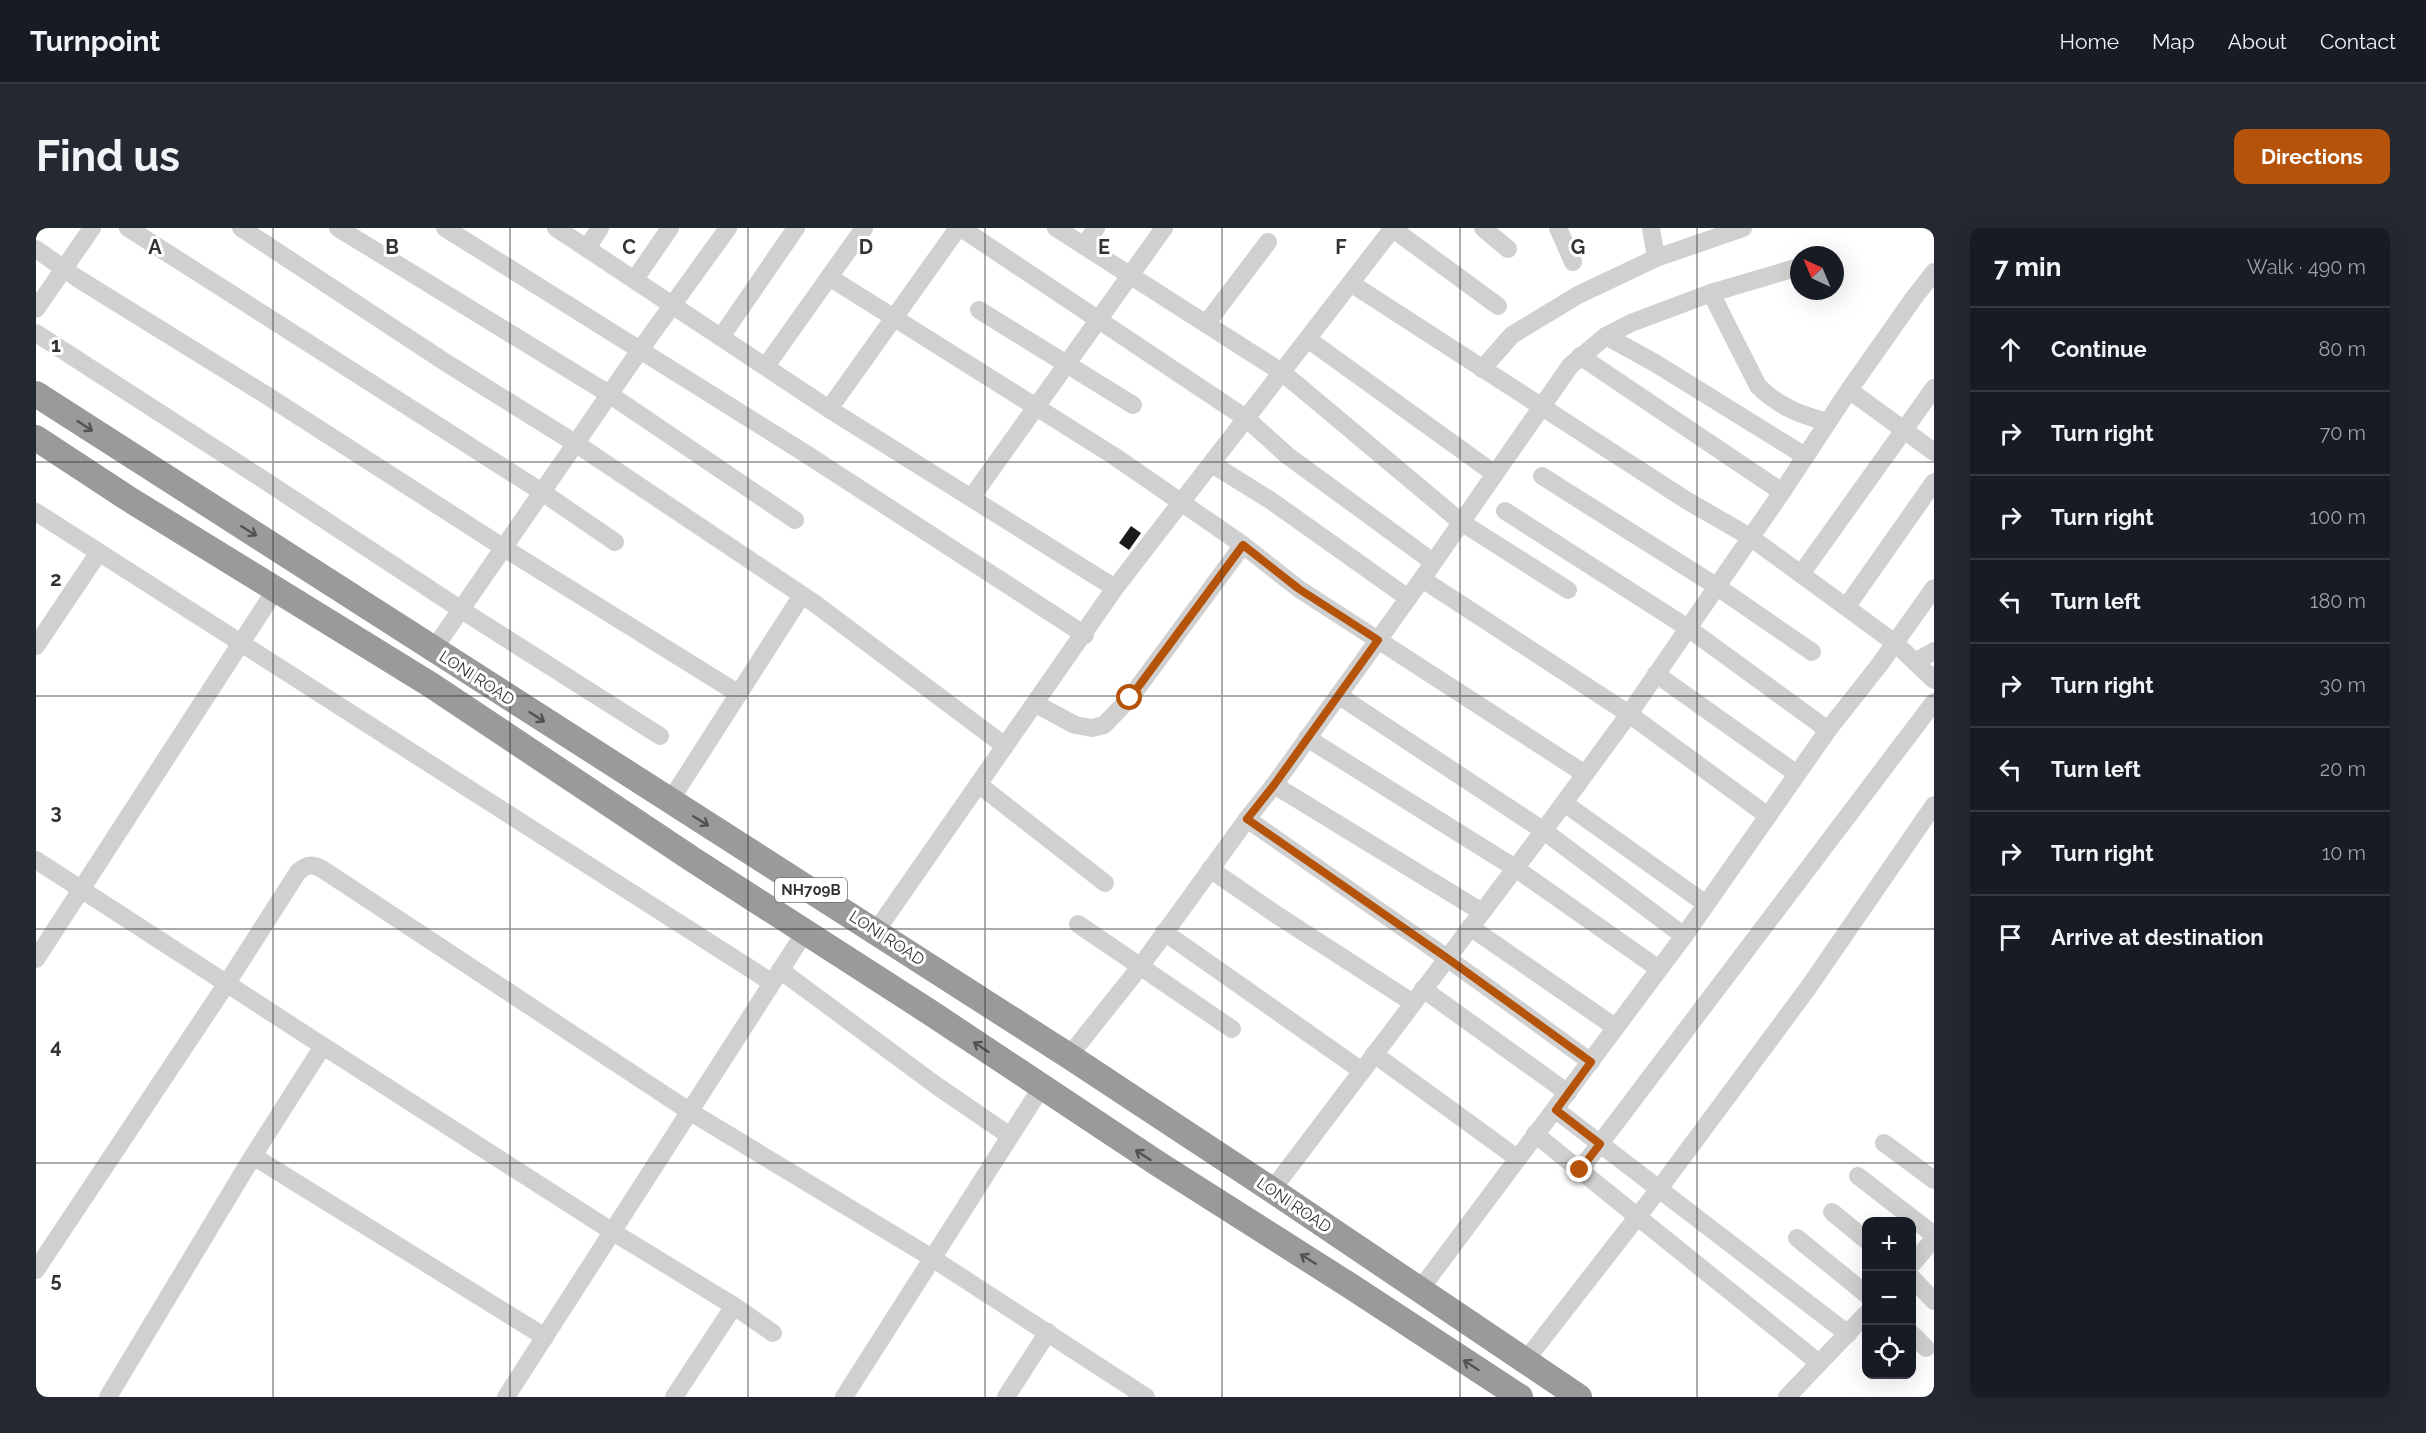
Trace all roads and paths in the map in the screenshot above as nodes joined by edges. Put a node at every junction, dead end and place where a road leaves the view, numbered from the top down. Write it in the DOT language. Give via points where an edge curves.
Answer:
graph roads {
  1 [pos="92,228"];
  2 [pos="128,228"];
  3 [pos="241,228"];
  4 [pos="338,228"];
  5 [pos="445,228"];
  6 [pos="556,228"];
  7 [pos="600,228"];
  8 [pos="670,228"];
  9 [pos="728,228"];
  10 [pos="796,228"];
  11 [pos="864,228"];
  12 [pos="960,228"];
  13 [pos="1056,228"];
  14 [pos="1096,228"];
  15 [pos="1164,228"];
  16 [pos="1393,228"];
  17 [pos="1483,228"];
  18 [pos="1558,228"];
  19 [pos="1651,228"];
  20 [pos="1743,228"];
  21 [pos="1268,242"];
  22 [pos="1084,246"];
  23 [pos="586,248"];
  24 [pos="36,249"];
  25 [pos="1508,249"];
  26 [pos="1656,258"];
  27 [pos="1573,262"];
  28 [pos="64,268"];
  29 [pos="1790,270"];
  30 [pos="1934,272"];
  31 [pos="1129,276"];
  32 [pos="829,277"];
  33 [pos="635,279"];
  34 [pos="1352,284"];
  35 [pos="1711,293"];
  36 [pos="672,304"];
  37 [pos="1498,306"];
  38 [pos="36,309"];
  39 [pos="979,310"];
  40 [pos="893,319"];
  41 [pos="1099,319"];
  42 [pos="1206,324"];
  43 [pos="36,333"];
  44 [pos="1606,336"];
  45 [pos="721,337"];
  46 [pos="1309,340"];
  47 [pos="640,350"];
  48 [pos="1580,356"];
  49 [pos="1066,364"];
  50 [pos="766,366"];
  51 [pos="1482,369"];
  52 [pos="1283,373"];
  53 [pos="1934,388"];
  54 [pos="1849,390"];
  55 [pos="36,394"];
  56 [pos="609,394"];
  57 [pos="1133,405"];
  58 [pos="1036,406"];
  59 [pos="1543,408"];
  60 [pos="829,409"];
  61 [pos="1246,419"];
  62 [pos="1828,422"];
  63 [pos="1903,431"];
  64 [pos="36,438"];
  65 [pos="575,443"];
  66 [pos="1934,452"];
  67 [pos="1805,456"];
  68 [pos="1212,464"];
  69 [pos="1495,474"];
  70 [pos="1542,476"];
  71 [pos="1934,482"];
  72 [pos="542,492"];
  73 [pos="1782,492"];
  74 [pos="971,498"];
  75 [pos="1181,504"];
  76 [pos="1505,511"];
  77 [pos="36,512"];
  78 [pos="795,520"];
  79 [pos="1461,522"];
  80 [pos="1750,537"];
  81 [pos="615,542"];
  82 [pos="1243,545"];
  83 [pos="504,548"];
  84 [pos="99,552"];
  85 [pos="1433,562"];
  86 [pos="1801,574"];
  87 [pos="1422,579"];
  88 [pos="1716,586"];
  89 [pos="1115,588"];
  90 [pos="1934,588"];
  91 [pos="276,589"];
  92 [pos="1568,590"];
  93 [pos="802,595"];
  94 [pos="1408,598"];
  95 [pos="1847,606"];
  96 [pos="460,609"];
  97 [pos="1688,628"];
  98 [pos="1085,635"];
  99 [pos="1378,640"];
  100 [pos="240,642"];
  101 [pos="1895,643"];
  102 [pos="36,646"];
  103 [pos="433,650"];
  104 [pos="1934,651"];
  105 [pos="1812,652"];
  106 [pos="1915,662"];
  107 [pos="1656,674"];
  108 [pos="1934,680"];
  109 [pos="739,694"];
  110 [pos="1338,695"];
  111 [pos="1934,702"];
  112 [pos="1036,704"];
  113 [pos="1629,714"];
  114 [pos="1828,730"];
  115 [pos="660,736"];
  116 [pos="1307,738"];
  117 [pos="1005,746"];
  118 [pos="1585,774"];
  119 [pos="1797,774"];
  120 [pos="978,784"];
  121 [pos="1274,785"];
  122 [pos="670,801"];
  123 [pos="1564,802"];
  124 [pos="1934,806"];
  125 [pos="1768,816"];
  126 [pos="1247,819"];
  127 [pos="1544,831"];
  128 [pos="36,860"];
  129 [pos="1515,868"];
  130 [pos="1210,869"];
  131 [pos="1105,883"];
  132 [pos="80,890"];
  133 [pos="1706,904"];
  134 [pos="1482,912"];
  135 [pos="1078,924"];
  136 [pos="1470,927"];
  137 [pos="876,931"];
  138 [pos="805,932"];
  139 [pos="1164,932"];
  140 [pos="1684,936"];
  141 [pos="1447,958"];
  142 [pos="36,959"];
  143 [pos="1140,967"];
  144 [pos="1659,969"];
  145 [pos="776,976"];
  146 [pos="227,983"];
  147 [pos="1418,996"];
  148 [pos="1615,1027"];
  149 [pos="1232,1029"];
  150 [pos="323,1046"];
  151 [pos="1374,1054"];
  152 [pos="1069,1056"];
  153 [pos="1591,1062"];
  154 [pos="1362,1071"];
  155 [pos="1041,1088"];
  156 [pos="1568,1093"];
  157 [pos="1556,1110"];
  158 [pos="689,1111"];
  159 [pos="1535,1134"];
  160 [pos="1010,1136"];
  161 [pos="1884,1143"];
  162 [pos="1600,1144"];
  163 [pos="253,1156"];
  164 [pos="1517,1158"];
  165 [pos="1580,1170"];
  166 [pos="1858,1176"];
  167 [pos="1934,1180"];
  168 [pos="1659,1189"];
  169 [pos="1272,1190"];
  170 [pos="1832,1212"];
  171 [pos="1637,1216"];
  172 [pos="613,1232"];
  173 [pos="1862,1237"];
  174 [pos="1934,1237"];
  175 [pos="1797,1238"];
  176 [pos="932,1258"];
  177 [pos="1916,1258"];
  178 [pos="36,1269"];
  179 [pos="1916,1283"];
  180 [pos="1419,1291"];
  181 [pos="1862,1291"];
  182 [pos="1934,1301"];
  183 [pos="735,1306"];
  184 [pos="1862,1318"];
  185 [pos="1048,1332"];
  186 [pos="773,1333"];
  187 [pos="1848,1334"];
  188 [pos="545,1337"];
  189 [pos="1916,1339"];
  190 [pos="1926,1348"];
  191 [pos="1525,1361"];
  192 [pos="1819,1363"];
  193 [pos="108,1397"];
  194 [pos="506,1397"];
  195 [pos="675,1397"];
  196 [pos="844,1397"];
  197 [pos="1006,1397"];
  198 [pos="1146,1397"];
  199 [pos="1520,1397"];
  200 [pos="1579,1397"];
  201 [pos="1787,1397"];
  1 -- 28 [label="street"];
  2 -- 72 [label="street"];
  3 -- 65 [label="street"];
  4 -- 56 [label="street"];
  5 -- 47 [label="street"];
  6 -- 23 [label="street"];
  7 -- 23 [label="street"];
  8 -- 33 [label="street"];
  9 -- 36 [label="street"];
  10 -- 45 [label="street"];
  11 -- 32 [label="street"];
  12 -- 40 [label="street"];
  12 -- 41 [label="street"];
  13 -- 22 [label="street"];
  14 -- 22 [label="street"];
  15 -- 31 [label="street"];
  16 -- 34 [label="street"];
  16 -- 37 [label="street"];
  17 -- 25 [label="street"];
  18 -- 27 [label="street"];
  19 -- 26 [label="street"];
  20 -- 26 [label="street"];
  21 -- 42 [label="street"];
  22 -- 31 [label="street"];
  23 -- 33 [label="street"];
  24 -- 28 [label="street"];
  26 -- 51 [label="street" via="1578,295 1512,335"];
  28 -- 38 [label="street"];
  28 -- 83 [label="street"];
  29 -- 35 [label="street"];
  30 -- 54 [label="street"];
  31 -- 41 [label="street"];
  31 -- 42 [label="street"];
  32 -- 40 [label="street"];
  32 -- 50 [label="street"];
  33 -- 36 [label="street"];
  34 -- 46 [label="street"];
  34 -- 51 [label="street"];
  35 -- 44 [label="street"];
  35 -- 62 [label="street" via="1758,386 1790,410"];
  36 -- 45 [label="street"];
  36 -- 47 [label="street"];
  39 -- 49 [label="street"];
  40 -- 58 [label="street"];
  40 -- 60 [label="street"];
  41 -- 49 [label="street"];
  41 -- 61 [label="street"];
  42 -- 52 [label="street"];
  43 -- 96 [label="street"];
  44 -- 48 [label="street"];
  44 -- 67 [label="street"];
  45 -- 50 [label="street"];
  46 -- 52 [label="street"];
  46 -- 69 [label="street"];
  47 -- 56 [label="street"];
  47 -- 98 [label="street"];
  48 -- 59 [label="street"];
  48 -- 73 [label="street"];
  49 -- 57 [label="street"];
  49 -- 58 [label="street"];
  50 -- 60 [label="street"];
  51 -- 59 [label="street"];
  52 -- 61 [label="street"];
  52 -- 79 [label="street"];
  53 -- 63 [label="street"];
  54 -- 62 [label="street"];
  54 -- 63 [label="street"];
  55 -- 103 [label="highway, LONI ROAD / NH709B, one-way"];
  56 -- 65 [label="street"];
  56 -- 78 [label="street"];
  58 -- 74 [label="street"];
  58 -- 75 [label="street"];
  59 -- 69 [label="street"];
  59 -- 80 [label="street"];
  60 -- 74 [label="street"];
  61 -- 68 [label="street"];
  61 -- 85 [label="street" via="1288,456"];
  62 -- 67 [label="street"];
  63 -- 66 [label="street"];
  63 -- 86 [label="street"];
  64 -- 91 [label="highway, LONI ROAD / NH709B"];
  65 -- 72 [label="street"];
  65 -- 93 [label="street"];
  67 -- 73 [label="street"];
  68 -- 75 [label="street"];
  68 -- 94 [label="street" via="1270,500"];
  69 -- 79 [label="street"];
  70 -- 88 [label="street"];
  71 -- 95 [label="street"];
  72 -- 81 [label="street"];
  72 -- 83 [label="street"];
  73 -- 80 [label="street"];
  74 -- 89 [label="street"];
  75 -- 82 [label="street"];
  75 -- 89 [label="street"];
  76 -- 97 [label="street"];
  77 -- 84 [label="street"];
  79 -- 85 [label="street"];
  79 -- 92 [label="street"];
  80 -- 86 [label="street"];
  80 -- 88 [label="street"];
  82 -- 99 [label="street" via="1299,589"];
  82 -- 112 [label="street" via="1130,698 1104,725 1075,725"];
  83 -- 96 [label="street"];
  83 -- 109 [label="street"];
  84 -- 100 [label="street"];
  84 -- 102 [label="street"];
  85 -- 87 [label="street"];
  86 -- 95 [label="street"];
  87 -- 94 [label="street"];
  87 -- 113 [label="street"];
  88 -- 97 [label="street"];
  88 -- 105 [label="street"];
  89 -- 98 [label="street"];
  90 -- 101 [label="street"];
  91 -- 100 [label="street"];
  91 -- 138 [label="highway, LONI ROAD / NH709B" via="431,685"];
  93 -- 109 [label="street"];
  93 -- 117 [label="street"];
  94 -- 99 [label="street"];
  95 -- 101 [label="street"];
  96 -- 103 [label="street"];
  96 -- 115 [label="street"];
  97 -- 107 [label="street"];
  97 -- 114 [label="street"];
  98 -- 112 [label="street"];
  99 -- 110 [label="street"];
  99 -- 118 [label="street"];
  100 -- 132 [label="street"];
  100 -- 145 [label="street"];
  101 -- 106 [label="street"];
  101 -- 114 [label="street"];
  103 -- 122 [label="highway, LONI ROAD / NH709B, one-way"];
  104 -- 106 [label="street"];
  106 -- 108 [label="street"];
  107 -- 113 [label="street"];
  107 -- 119 [label="street"];
  109 -- 122 [label="street"];
  110 -- 116 [label="street"];
  110 -- 127 [label="street"];
  111 -- 162 [label="street"];
  112 -- 117 [label="street"];
  113 -- 118 [label="street"];
  113 -- 125 [label="street"];
  114 -- 119 [label="street"];
  116 -- 121 [label="street"];
  116 -- 129 [label="street"];
  117 -- 120 [label="street"];
  118 -- 123 [label="street"];
  119 -- 125 [label="street"];
  120 -- 131 [label="street"];
  120 -- 137 [label="street"];
  121 -- 126 [label="street"];
  121 -- 134 [label="street"];
  122 -- 137 [label="highway, LONI ROAD / NH709B, one-way"];
  123 -- 127 [label="street"];
  123 -- 133 [label="street"];
  124 -- 168 [label="street" via="1808,988"];
  125 -- 133 [label="street"];
  126 -- 130 [label="street"];
  126 -- 141 [label="street"];
  127 -- 129 [label="street"];
  127 -- 140 [label="street"];
  128 -- 132 [label="street"];
  129 -- 134 [label="street"];
  129 -- 144 [label="street"];
  130 -- 139 [label="street"];
  130 -- 147 [label="street" via="1274,913"];
  132 -- 142 [label="street"];
  132 -- 146 [label="street"];
  133 -- 140 [label="street"];
  134 -- 136 [label="street"];
  135 -- 143 [label="street"];
  136 -- 141 [label="street"];
  136 -- 148 [label="street"];
  137 -- 152 [label="highway, LONI ROAD / NH709B"];
  138 -- 145 [label="street"];
  155 -- 138 [label="highway, LONI ROAD / NH709B, one-way"];
  139 -- 143 [label="street"];
  139 -- 154 [label="street"];
  140 -- 144 [label="street"];
  141 -- 147 [label="street"];
  141 -- 153 [label="street"];
  143 -- 149 [label="street"];
  143 -- 152 [label="street"];
  144 -- 148 [label="street"];
  145 -- 158 [label="street"];
  145 -- 160 [label="street"];
  146 -- 150 [label="street"];
  146 -- 158 [label="street" via="298,872 313,865"];
  146 -- 178 [label="street"];
  147 -- 151 [label="street"];
  147 -- 156 [label="street"];
  148 -- 153 [label="street"];
  150 -- 163 [label="street"];
  150 -- 172 [label="street"];
  151 -- 154 [label="street"];
  151 -- 164 [label="street"];
  152 -- 169 [label="highway, LONI ROAD / NH709B"];
  153 -- 156 [label="street"];
  154 -- 169 [label="street"];
  155 -- 160 [label="street"];
  199 -- 155 [label="highway, LONI ROAD / NH709B, one-way"];
  156 -- 157 [label="street"];
  157 -- 159 [label="street"];
  157 -- 162 [label="street"];
  158 -- 172 [label="street"];
  158 -- 176 [label="street"];
  159 -- 164 [label="street"];
  159 -- 165 [label="street"];
  160 -- 176 [label="street"];
  161 -- 167 [label="street"];
  162 -- 165 [label="street"];
  162 -- 168 [label="street"];
  163 -- 188 [label="street"];
  163 -- 193 [label="street"];
  164 -- 180 [label="street"];
  165 -- 171 [label="street"];
  166 -- 174 [label="street"];
  168 -- 171 [label="street"];
  168 -- 187 [label="street"];
  169 -- 180 [label="highway, LONI ROAD / NH709B"];
  170 -- 173 [label="street"];
  171 -- 191 [label="street"];
  171 -- 192 [label="street"];
  172 -- 183 [label="street"];
  172 -- 188 [label="street"];
  174 -- 177 [label="street"];
  175 -- 181 [label="street"];
  176 -- 185 [label="street"];
  176 -- 196 [label="street"];
  179 -- 182 [label="street"];
  180 -- 191 [label="highway, LONI ROAD / NH709B"];
  183 -- 186 [label="street"];
  183 -- 195 [label="street"];
  184 -- 187 [label="street"];
  185 -- 197 [label="street"];
  185 -- 198 [label="street"];
  187 -- 192 [label="street"];
  188 -- 194 [label="street"];
  189 -- 190 [label="street"];
  191 -- 200 [label="highway, LONI ROAD / NH709B"];
  192 -- 201 [label="street"];
}
